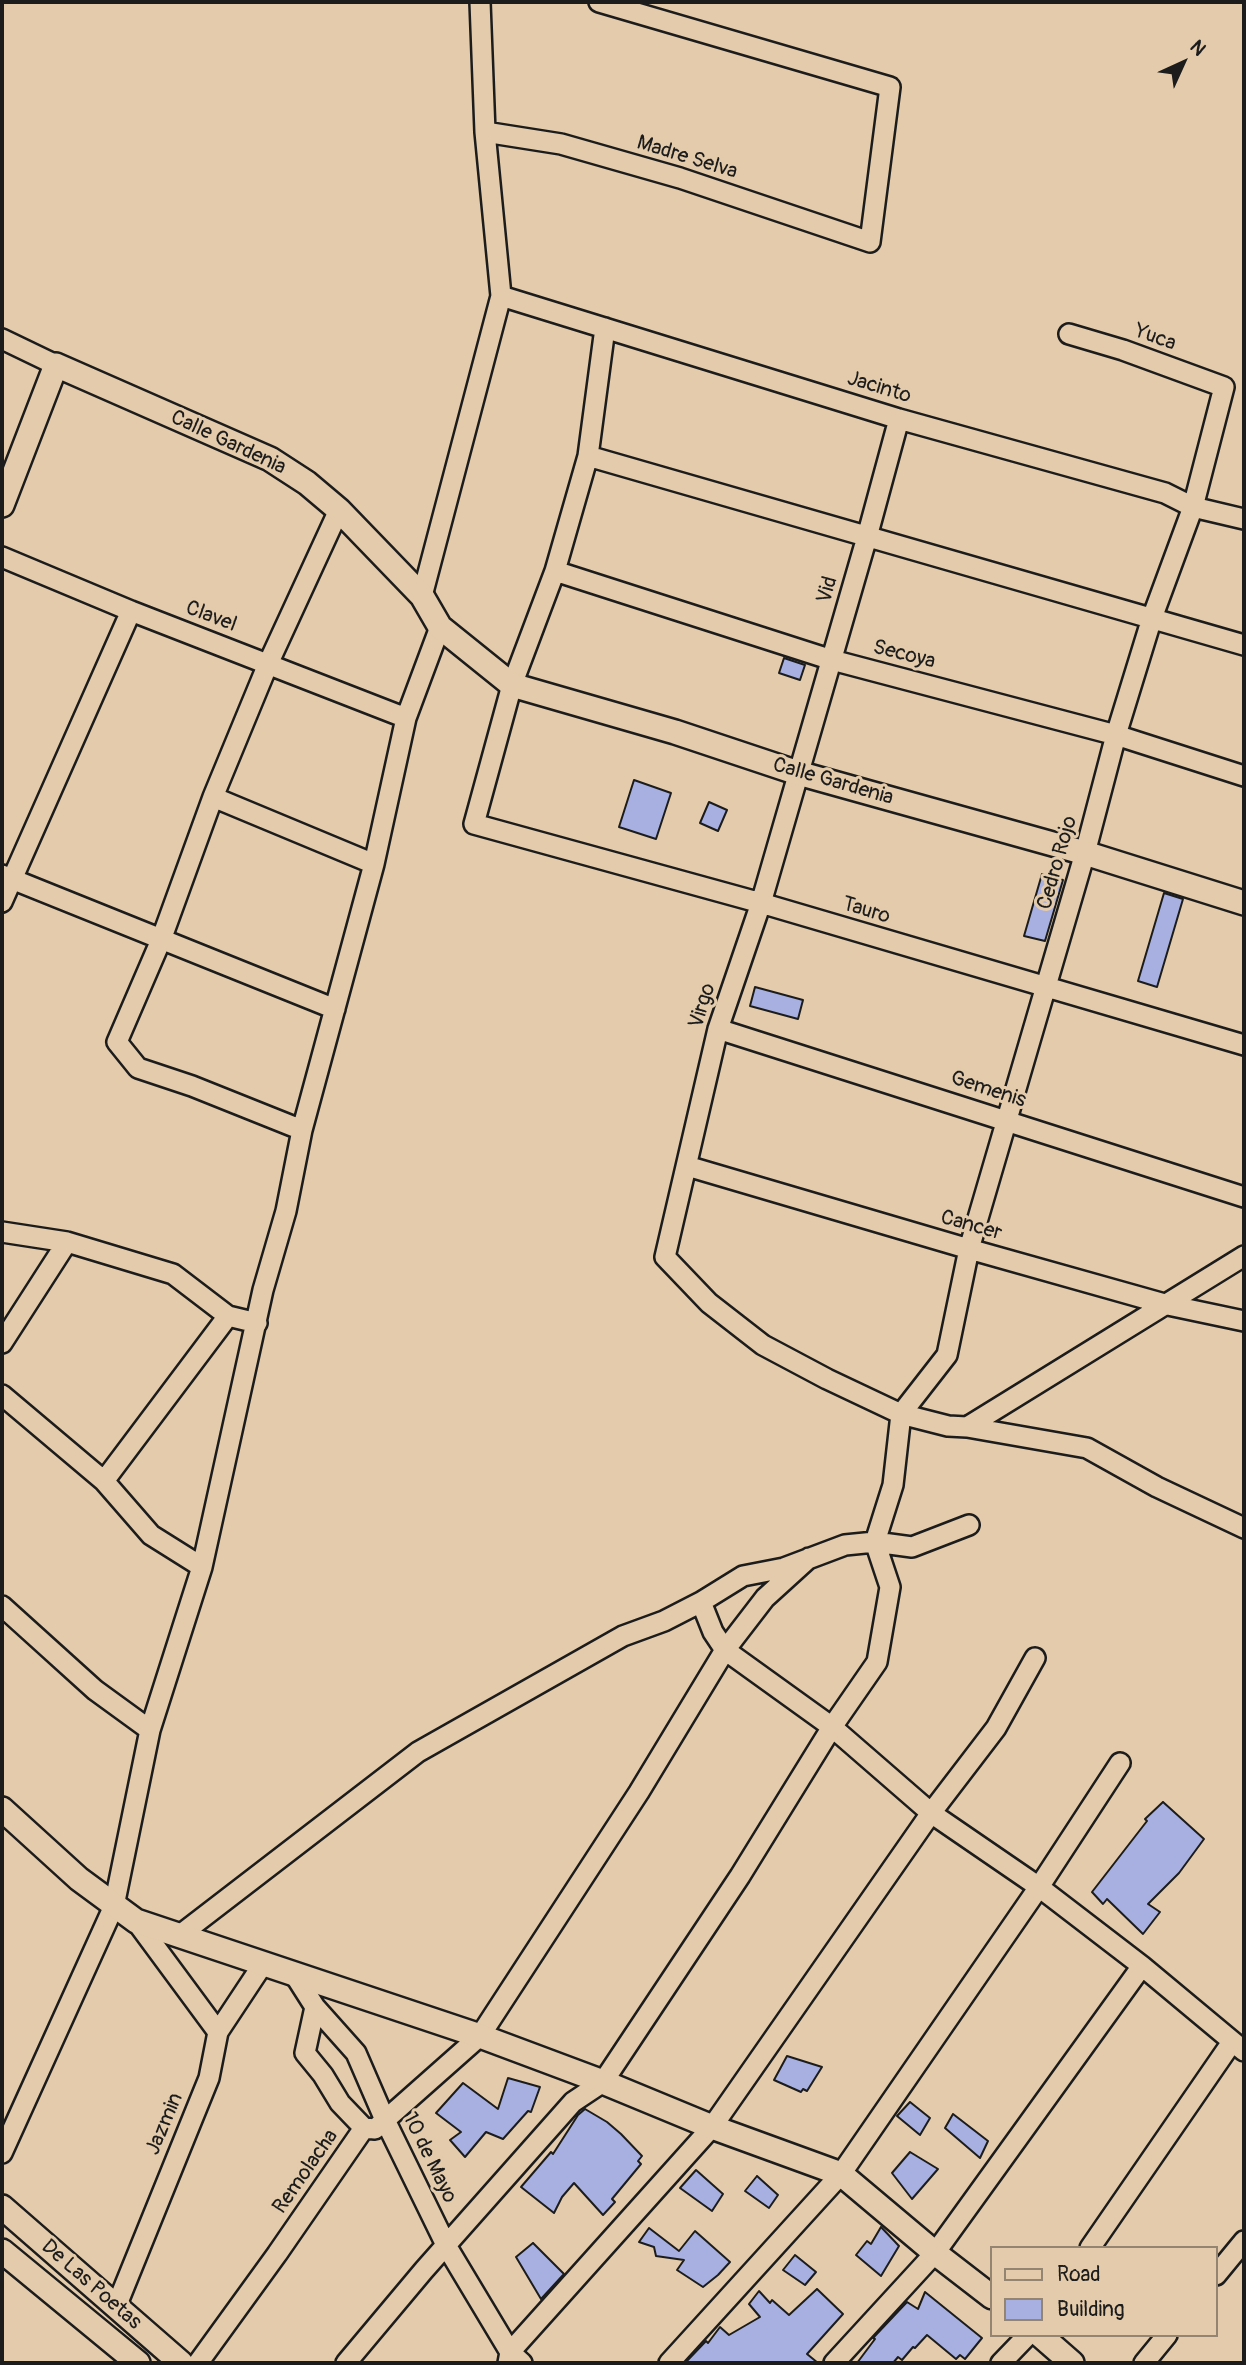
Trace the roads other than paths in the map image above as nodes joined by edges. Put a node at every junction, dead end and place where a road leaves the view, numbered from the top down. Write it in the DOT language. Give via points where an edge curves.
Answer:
graph roads {
  1 [pos="480,2"];
  2 [pos="599,2"];
  3 [pos="485,132"];
  4 [pos="501,296"];
  5 [pos="606,328"];
  6 [pos="1069,334"];
  7 [pos="2,340"];
  8 [pos="56,365"];
  9 [pos="1224,387"];
  10 [pos="899,419"];
  11 [pos="588,456"];
  12 [pos="2,505"];
  13 [pos="1193,507"];
  14 [pos="339,510"];
  15 [pos="1244,519"];
  16 [pos="867,537"];
  17 [pos="2,556"];
  18 [pos="555,571"];
  19 [pos="422,596"];
  20 [pos="131,611"];
  21 [pos="1152,618"];
  22 [pos="440,627"];
  23 [pos="1244,645"];
  24 [pos="832,660"];
  25 [pos="268,664"];
  26 [pos="512,685"];
  27 [pos="406,718"];
  28 [pos="1116,735"];
  29 [pos="798,773"];
  30 [pos="1244,776"];
  31 [pos="213,797"];
  32 [pos="1085,853"];
  33 [pos="374,864"];
  34 [pos="6,877"];
  35 [pos="2,902"];
  36 [pos="761,903"];
  37 [pos="1244,903"];
  38 [pos="161,940"];
  39 [pos="1046,988"];
  40 [pos="335,1009"];
  41 [pos="718,1029"];
  42 [pos="1244,1045"];
  43 [pos="1007,1120"];
  44 [pos="302,1130"];
  45 [pos="687,1166"];
  46 [pos="1244,1197"];
  47 [pos="2,1232"];
  48 [pos="67,1242"];
  49 [pos="969,1250"];
  50 [pos="1244,1256"];
  51 [pos="1168,1305"];
  52 [pos="228,1316"];
  53 [pos="1244,1321"];
  54 [pos="257,1323"];
  55 [pos="2,1343"];
  56 [pos="2,1395"];
  57 [pos="901,1415"];
  58 [pos="967,1427"];
  59 [pos="104,1481"];
  60 [pos="969,1525"];
  61 [pos="1244,1528"];
  62 [pos="875,1542"];
  63 [pos="809,1558"];
  64 [pos="202,1567"];
  65 [pos="701,1602"];
  66 [pos="2,1606"];
  67 [pos="726,1650"];
  68 [pos="1035,1658"];
  69 [pos="832,1727"];
  70 [pos="150,1730"];
  71 [pos="1120,1763"];
  72 [pos="2,1810"];
  73 [pos="931,1813"];
  74 [pos="1039,1886"];
  75 [pos="114,1906"];
  76 [pos="136,1920"];
  77 [pos="180,1935"];
  78 [pos="263,1964"];
  79 [pos="1142,1966"];
  80 [pos="294,1974"];
  81 [pos="315,2007"];
  82 [pos="218,2032"];
  83 [pos="480,2036"];
  84 [pos="1238,2046"];
  85 [pos="603,2082"];
  86 [pos="385,2120"];
  87 [pos="712,2127"];
  88 [pos="364,2128"];
  89 [pos="2,2153"];
  90 [pos="841,2174"];
  91 [pos="2,2207"];
  92 [pos="1244,2241"];
  93 [pos="1091,2246"];
  94 [pos="447,2248"];
  95 [pos="2,2251"];
  96 [pos="935,2253"];
  97 [pos="1218,2273"];
  98 [pos="990,2295"];
  99 [pos="116,2307"];
  100 [pos="1026,2337"];
  101 [pos="1042,2337"];
  102 [pos="1165,2337"];
  103 [pos="513,2359"];
  104 [pos="138,2363"];
  105 [pos="181,2363"];
  106 [pos="198,2363"];
  107 [pos="346,2363"];
  108 [pos="669,2363"];
  109 [pos="834,2363"];
  110 [pos="1001,2363"];
  111 [pos="1072,2363"];
  112 [pos="1144,2363"];
  1 -- 3 [label="street"];
  2 -- 3 [label="street, Madre Selva" via="890,87 870,242 667,174 561,144"];
  3 -- 4 [label="street"];
  4 -- 5 [label="street, Jacinto"];
  4 -- 19 [label="street"];
  5 -- 10 [label="street, Jacinto"];
  5 -- 11 [label="street"];
  6 -- 9 [label="street, Yuca"];
  7 -- 8 [label="street, Calle Gardenia"];
  8 -- 12 [label="street"];
  8 -- 14 [label="street, Calle Gardenia" via="270,459"];
  9 -- 13 [label="street, Cedro Rojo"];
  10 -- 13 [label="street, Jacinto" via="1165,493"];
  10 -- 16 [label="street, Vid"];
  11 -- 16 [label="street"];
  11 -- 18 [label="street"];
  13 -- 15 [label="street, Jacinto"];
  13 -- 21 [label="street, Cedro Rojo"];
  14 -- 19 [label="street, Calle Gardenia"];
  14 -- 25 [label="street"];
  16 -- 21 [label="street"];
  16 -- 24 [label="street, Vid"];
  17 -- 20 [label="street, Clavel"];
  18 -- 24 [label="street, Secoya"];
  18 -- 26 [label="street"];
  19 -- 22 [label="street, Calle Gardenia"];
  20 -- 25 [label="street, Clavel"];
  20 -- 34 [label="street"];
  21 -- 23 [label="street"];
  21 -- 28 [label="street, Cedro Rojo"];
  22 -- 26 [label="street, Calle Gardenia"];
  22 -- 27 [label="street"];
  24 -- 28 [label="street, Secoya"];
  24 -- 29 [label="street, Vid"];
  25 -- 27 [label="street, Clavel"];
  25 -- 31 [label="street"];
  26 -- 29 [label="street, Calle Gardenia"];
  26 -- 36 [label="street, Tauro" via="474,824"];
  27 -- 33 [label="street"];
  28 -- 30 [label="street, Secoya"];
  28 -- 32 [label="street, Cedro Rojo"];
  29 -- 32 [label="street, Calle Gardenia"];
  29 -- 36 [label="street, Virgo"];
  31 -- 33 [label="street"];
  31 -- 38 [label="street"];
  32 -- 37 [label="street, Calle Gardenia"];
  32 -- 39 [label="street, Cedro Rojo"];
  33 -- 40 [label="street"];
  34 -- 35 [label="street"];
  34 -- 38 [label="street"];
  36 -- 39 [label="street, Tauro"];
  36 -- 41 [label="street, Virgo"];
  38 -- 40 [label="street"];
  38 -- 44 [label="street" via="117,1042 138,1068"];
  39 -- 42 [label="street, Tauro"];
  39 -- 43 [label="street, Cedro Rojo"];
  40 -- 44 [label="street"];
  41 -- 43 [label="street, Gemenis"];
  41 -- 45 [label="street, Virgo"];
  43 -- 46 [label="street, Gemenis"];
  43 -- 49 [label="street, Cedro Rojo"];
  44 -- 54 [label="street"];
  45 -- 49 [label="street, Cancer"];
  45 -- 57 [label="street, Virgo" via="665,1257 709,1303 763,1345"];
  47 -- 48 [label="street"];
  48 -- 52 [label="street" via="173,1274"];
  48 -- 55 [label="street"];
  49 -- 51 [label="street, Cancer"];
  49 -- 57 [label="street, Cedro Rojo" via="947,1355"];
  50 -- 51 [label="street"];
  51 -- 53 [label="street, Cancer"];
  51 -- 58 [label="street"];
  52 -- 54 [label="street"];
  52 -- 59 [label="street"];
  54 -- 64 [label="street"];
  56 -- 59 [label="street"];
  57 -- 58 [label="street"];
  57 -- 62 [label="street" via="893,1485"];
  58 -- 61 [label="street" via="1087,1448"];
  59 -- 64 [label="street" via="151,1535"];
  60 -- 62 [label="street" via="912,1546"];
  62 -- 63 [label="street" via="845,1545"];
  62 -- 69 [label="street" via="890,1587 877,1662"];
  63 -- 65 [label="street" via="783,1569 743,1576"];
  63 -- 67 [label="street, Remolacha" via="765,1598"];
  64 -- 70 [label="street"];
  65 -- 67 [label="street"];
  65 -- 77 [label="street" via="623,1636 418,1752"];
  66 -- 70 [label="street" via="95,1690"];
  67 -- 69 [label="street"];
  67 -- 83 [label="street, Remolacha"];
  68 -- 73 [label="street" via="996,1728"];
  69 -- 73 [label="street"];
  69 -- 85 [label="street"];
  70 -- 75 [label="street"];
  71 -- 74 [label="street"];
  72 -- 75 [label="street"];
  73 -- 74 [label="street"];
  73 -- 87 [label="street"];
  74 -- 79 [label="street"];
  74 -- 90 [label="street"];
  75 -- 76 [label="street"];
  75 -- 89 [label="street"];
  76 -- 77 [label="street"];
  76 -- 82 [label="street"];
  77 -- 78 [label="street"];
  78 -- 80 [label="street"];
  78 -- 82 [label="street, Jazmin"];
  79 -- 84 [label="street"];
  79 -- 96 [label="street"];
  80 -- 81 [label="street, 10 de Mayo"];
  80 -- 83 [label="street"];
  81 -- 86 [label="street, 10 de Mayo" via="356,2053"];
  81 -- 88 [label="street" via="306,2053 340,2103"];
  82 -- 99 [label="street, Jazmin" via="209,2078"];
  83 -- 85 [label="street"];
  83 -- 86 [label="street, Remolacha"];
  84 -- 93 [label="street"];
  85 -- 87 [label="street"];
  85 -- 94 [label="street" via="573,2102"];
  86 -- 88 [label="street, Remolacha" via="374,2129"];
  86 -- 94 [label="street, 10 de Mayo"];
  87 -- 90 [label="street"];
  87 -- 103 [label="street"];
  88 -- 106 [label="street, Remolacha"];
  90 -- 96 [label="street"];
  90 -- 108 [label="street"];
  91 -- 99 [label="street, De Las Poetas"];
  92 -- 97 [label="street"];
  94 -- 103 [label="street, 10 de Mayo"];
  94 -- 107 [label="street"];
  95 -- 104 [label="street, De Las Poetas"];
  96 -- 98 [label="street"];
  96 -- 109 [label="street"];
  99 -- 105 [label="street, De Las Poetas"];
  100 -- 110 [label="street"];
  101 -- 111 [label="street"];
  102 -- 112 [label="street"];
}
